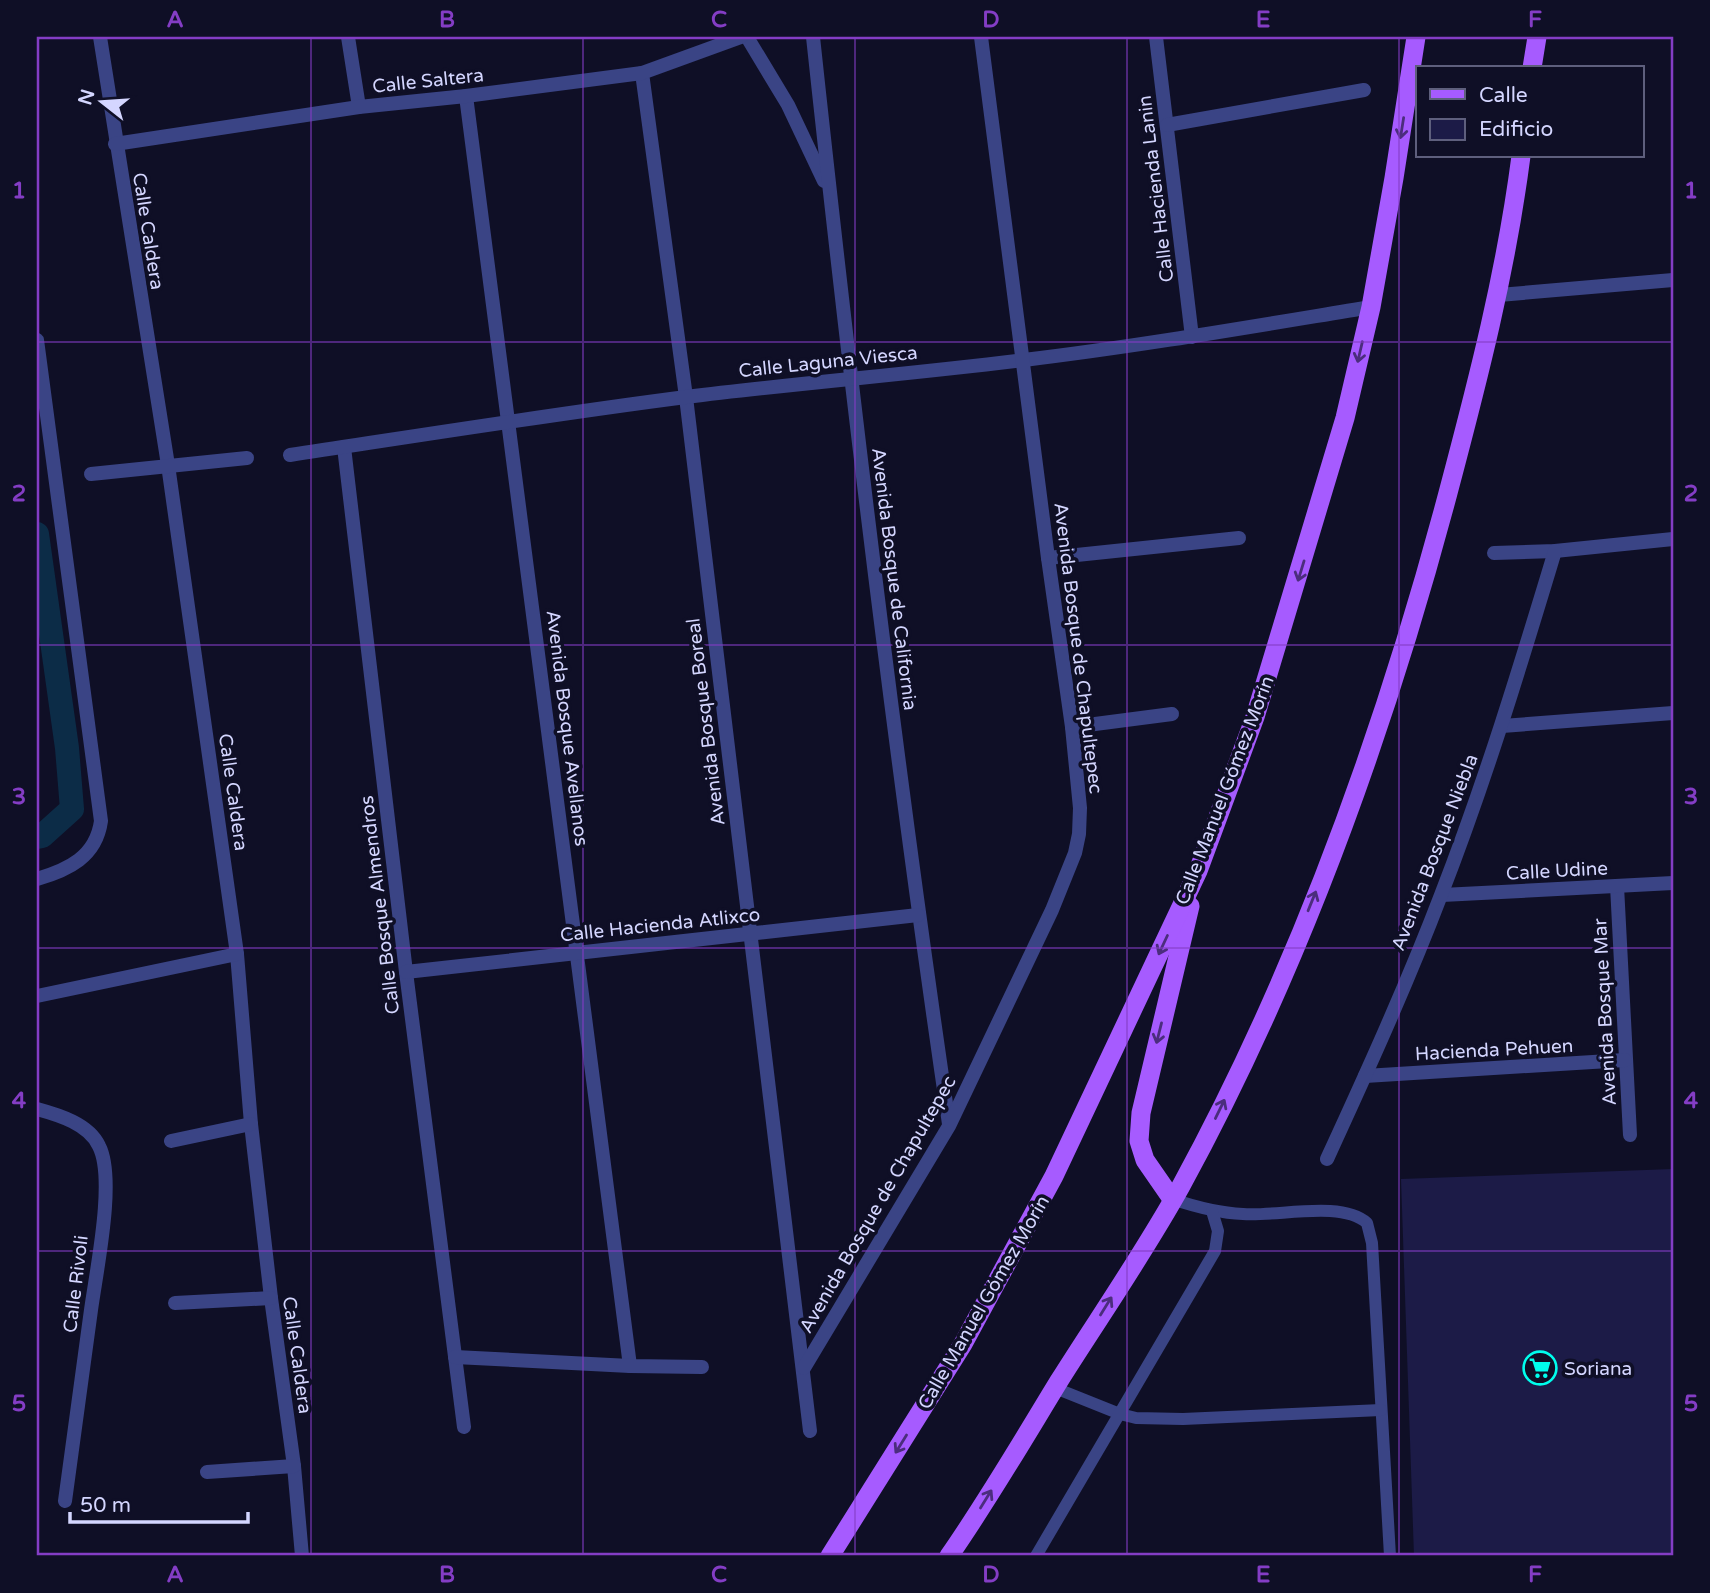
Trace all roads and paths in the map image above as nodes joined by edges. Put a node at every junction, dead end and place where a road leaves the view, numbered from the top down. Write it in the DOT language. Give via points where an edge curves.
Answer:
graph roads {
  1 [pos="100,37"];
  2 [pos="348,37"];
  3 [pos="741,37"];
  4 [pos="747,37"];
  5 [pos="813,37"];
  6 [pos="981,37"];
  7 [pos="1156,37"];
  8 [pos="1416,37"];
  9 [pos="1536,37"];
  10 [pos="1532,66"];
  11 [pos="642,73"];
  12 [pos="1364,90"];
  13 [pos="466,96"];
  14 [pos="359,107"];
  15 [pos="1167,125"];
  16 [pos="115,144"];
  17 [pos="1521,158"];
  18 [pos="830,195"];
  19 [pos="1673,280"];
  20 [pos="1499,295"];
  21 [pos="1370,307"];
  22 [pos="1192,337"];
  23 [pos="37,340"];
  24 [pos="1023,360"];
  25 [pos="850,377"];
  26 [pos="686,397"];
  27 [pos="508,421"];
  28 [pos="344,447"];
  29 [pos="290,455"];
  30 [pos="247,458"];
  31 [pos="168,466"];
  32 [pos="91,474"];
  33 [pos="1239,538"];
  34 [pos="1673,539"];
  35 [pos="1555,551"];
  36 [pos="1494,553"];
  37 [pos="1048,558"];
  38 [pos="1673,713"];
  39 [pos="1172,714"];
  40 [pos="1502,726"];
  41 [pos="1072,727"];
  42 [pos="1198,871"];
  43 [pos="37,879"];
  44 [pos="1673,883"];
  45 [pos="1617,886"];
  46 [pos="1441,895"];
  47 [pos="918,915"];
  48 [pos="749,934"];
  49 [pos="578,953"];
  50 [pos="237,954"];
  51 [pos="405,972"];
  52 [pos="37,996"];
  53 [pos="1625,1060"];
  54 [pos="1366,1076"];
  55 [pos="37,1110"];
  56 [pos="251,1124"];
  57 [pos="949,1126"];
  58 [pos="1630,1135"];
  59 [pos="171,1142"];
  60 [pos="1327,1159"];
  61 [pos="1172,1199"];
  62 [pos="1212,1211"];
  63 [pos="271,1298"];
  64 [pos="175,1303"];
  65 [pos="455,1357"];
  66 [pos="630,1366"];
  67 [pos="702,1367"];
  68 [pos="804,1367"];
  69 [pos="1055,1388"];
  70 [pos="1381,1410"];
  71 [pos="1120,1414"];
  72 [pos="464,1427"];
  73 [pos="810,1431"];
  74 [pos="294,1466"];
  75 [pos="206,1472"];
  76 [pos="65,1501"];
  77 [pos="962,1537"];
  78 [pos="302,1556"];
  79 [pos="830,1556"];
  80 [pos="949,1556"];
  81 [pos="958,1556"];
  82 [pos="1036,1556"];
  83 [pos="1390,1556"];
  1 -- 16 [label="street, Calle Caldera"];
  2 -- 14 [label="street"];
  3 -- 11 [label="street, Calle Saltera"];
  4 -- 18 [label="street" via="788,105"];
  5 -- 18 [label="street, Avenida Bosque de California"];
  6 -- 24 [label="street, Avenida Bosque de Chapultepec"];
  7 -- 15 [label="street, Calle Hacienda Lanin"];
  8 -- 21 [label="main road, Calle Manuel Gómez Morín, one-way"];
  9 -- 10 [label="main road"];
  11 -- 13 [label="street, Calle Saltera"];
  11 -- 26 [label="street, Avenida Bosque Boreal"];
  12 -- 15 [label="street"];
  13 -- 14 [label="street, Calle Saltera"];
  13 -- 27 [label="street, Avenida Bosque Avellanos"];
  14 -- 16 [label="street, Calle Saltera"];
  15 -- 22 [label="street, Calle Hacienda Lanin"];
  16 -- 31 [label="street, Calle Caldera"];
  17 -- 20 [label="main road"];
  18 -- 25 [label="street, Avenida Bosque de California"];
  19 -- 20 [label="street"];
  61 -- 20 [label="main road, one-way" via="1218,1115 1284,973 1358,783 1435,541"];
  21 -- 22 [label="street, Calle Laguna Viesca"];
  21 -- 42 [label="main road, Calle Manuel Gómez Morín, one-way" via="1345,418 1288,614"];
  22 -- 24 [label="street, Calle Laguna Viesca"];
  23 -- 43 [label="street" via="101,821 83,858 63,871"];
  24 -- 25 [label="street, Calle Laguna Viesca"];
  24 -- 37 [label="street, Avenida Bosque de Chapultepec"];
  25 -- 26 [label="street, Calle Laguna Viesca"];
  25 -- 47 [label="street, Avenida Bosque de California"];
  26 -- 27 [label="street, Calle Laguna Viesca"];
  26 -- 48 [label="street, Avenida Bosque Boreal"];
  27 -- 28 [label="street, Calle Laguna Viesca"];
  27 -- 49 [label="street, Avenida Bosque Avellanos"];
  28 -- 29 [label="street, Calle Laguna Viesca"];
  28 -- 51 [label="street, Calle Bosque Almendros"];
  30 -- 31 [label="street"];
  31 -- 32 [label="street"];
  31 -- 50 [label="street, Calle Caldera"];
  33 -- 37 [label="street"];
  34 -- 35 [label="street"];
  35 -- 36 [label="street"];
  35 -- 40 [label="street, Avenida Bosque Niebla"];
  37 -- 41 [label="street, Avenida Bosque de Chapultepec"];
  38 -- 40 [label="street"];
  39 -- 41 [label="street"];
  40 -- 46 [label="street, Avenida Bosque Niebla"];
  41 -- 57 [label="street, Avenida Bosque de Chapultepec" via="1080,808 1075,853"];
  42 -- 61 [label="main road, one-way" via="1141,1113 1139,1142 1145,1160"];
  42 -- 79 [label="main road, Calle Manuel Gómez Morín, one-way" via="1048,1188 963,1344"];
  44 -- 45 [label="street, Calle Udine"];
  45 -- 46 [label="street, Calle Udine"];
  45 -- 53 [label="street, Avenida Bosque Mar"];
  46 -- 54 [label="street, Avenida Bosque Niebla"];
  47 -- 48 [label="street, Calle Hacienda Atlixco"];
  47 -- 57 [label="street, Avenida Bosque de California"];
  48 -- 49 [label="street, Calle Hacienda Atlixco"];
  48 -- 68 [label="street, Avenida Bosque Boreal"];
  49 -- 51 [label="street, Calle Hacienda Atlixco"];
  49 -- 66 [label="street, Avenida Bosque Avellanos"];
  50 -- 52 [label="street"];
  50 -- 56 [label="street, Calle Caldera"];
  51 -- 65 [label="street, Calle Bosque Almendros"];
  53 -- 54 [label="street, Hacienda Pehuen"];
  53 -- 58 [label="street, Avenida Bosque Mar"];
  54 -- 60 [label="street, Avenida Bosque Niebla"];
  55 -- 76 [label="street, Calle Rivoli" via="88,1131 104,1158 99,1248"];
  56 -- 59 [label="street"];
  56 -- 63 [label="street, Calle Caldera"];
  57 -- 68 [label="street, Avenida Bosque de Chapultepec"];
  61 -- 62 [label="lane"];
  69 -- 61 [label="main road, one-way"];
  62 -- 70 [label="lane" via="1264,1216 1349,1212 1367,1223"];
  62 -- 71 [label="lane" via="1218,1231 1215,1251"];
  63 -- 64 [label="street"];
  63 -- 74 [label="street, Calle Caldera"];
  65 -- 66 [label="street"];
  65 -- 72 [label="street, Calle Bosque Almendros"];
  66 -- 67 [label="street"];
  68 -- 73 [label="street, Avenida Bosque Boreal"];
  69 -- 71 [label="lane"];
  77 -- 69 [label="main road, one-way"];
  70 -- 71 [label="lane" via="1183,1419"];
  70 -- 83 [label="lane"];
  71 -- 82 [label="lane"];
  74 -- 75 [label="street"];
  74 -- 78 [label="street, Calle Caldera"];
  77 -- 80 [label="main road"];
  77 -- 81 [label="main road"];
}
